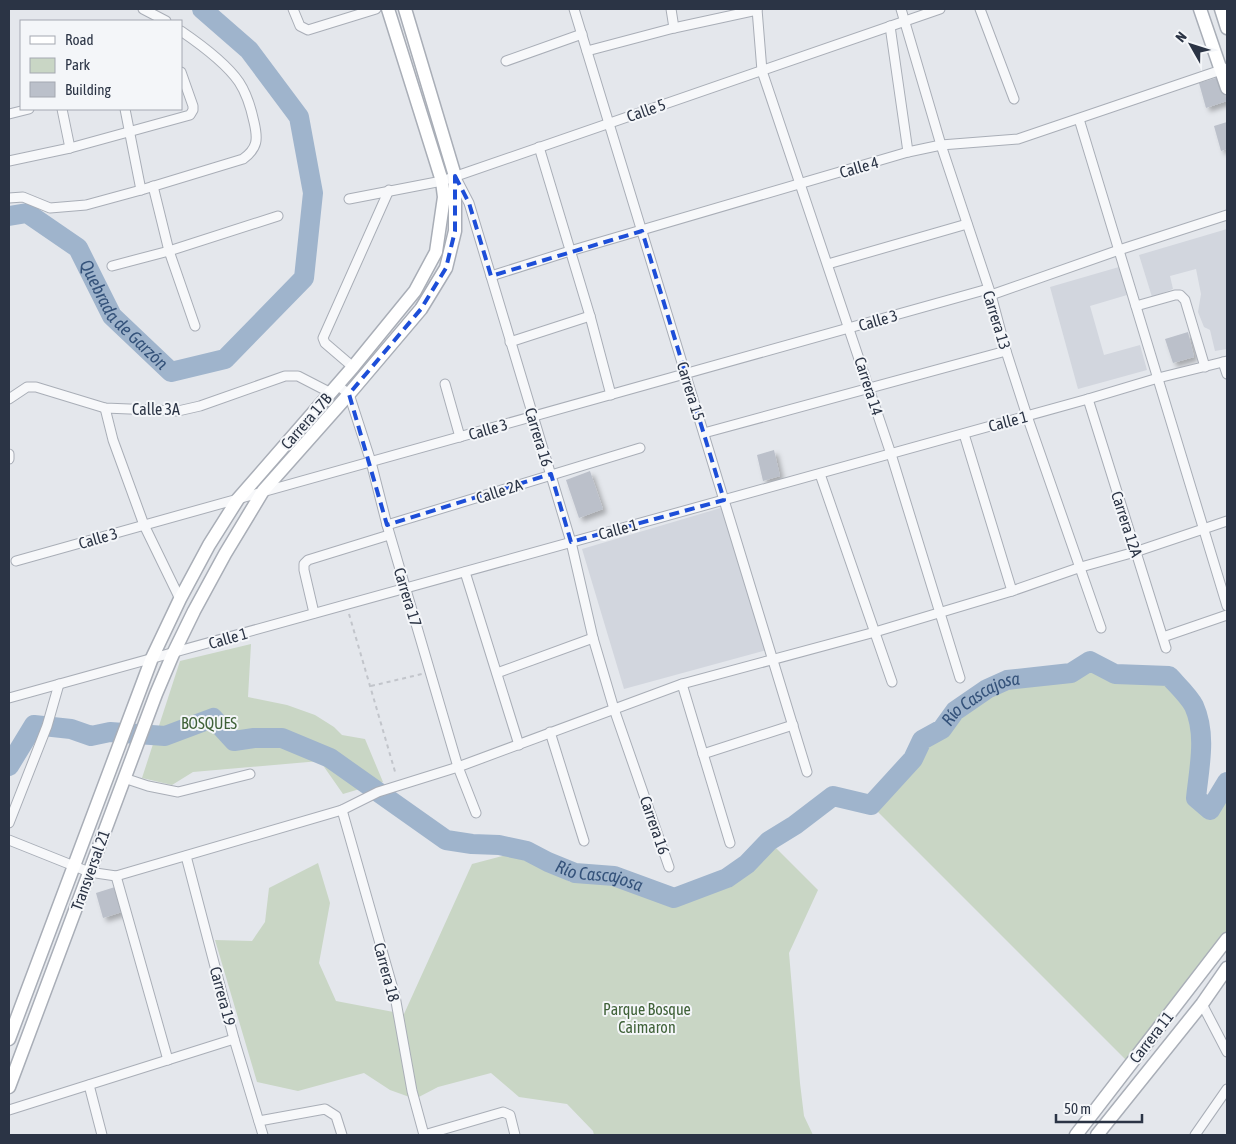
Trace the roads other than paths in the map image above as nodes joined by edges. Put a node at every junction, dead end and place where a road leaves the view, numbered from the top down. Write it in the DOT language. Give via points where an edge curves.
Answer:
graph roads {
  1 [pos="141,9"];
  2 [pos="293,9"];
  3 [pos="376,9"];
  4 [pos="388,9"];
  5 [pos="405,9"];
  6 [pos="574,9"];
  7 [pos="671,9"];
  8 [pos="757,9"];
  9 [pos="901,9"];
  10 [pos="940,9"];
  11 [pos="980,9"];
  12 [pos="1200,9"];
  13 [pos="1221,9"];
  14 [pos="150,20"];
  15 [pos="164,20"];
  16 [pos="904,21"];
  17 [pos="890,26"];
  18 [pos="674,28"];
  19 [pos="1227,28"];
  20 [pos="182,32"];
  21 [pos="582,34"];
  22 [pos="587,51"];
  23 [pos="506,62"];
  24 [pos="1224,69"];
  25 [pos="762,71"];
  26 [pos="182,74"];
  27 [pos="1227,88"];
  28 [pos="1014,99"];
  29 [pos="25,110"];
  30 [pos="62,110"];
  31 [pos="125,110"];
  32 [pos="9,114"];
  33 [pos="1079,119"];
  34 [pos="609,123"];
  35 [pos="130,132"];
  36 [pos="941,145"];
  37 [pos="539,147"];
  38 [pos="70,148"];
  39 [pos="908,152"];
  40 [pos="9,161"];
  41 [pos="455,176"];
  42 [pos="442,181"];
  43 [pos="800,184"];
  44 [pos="153,186"];
  45 [pos="141,190"];
  46 [pos="389,190"];
  47 [pos="9,198"];
  48 [pos="349,199"];
  49 [pos="1227,215"];
  50 [pos="278,216"];
  51 [pos="967,224"];
  52 [pos="642,231"];
  53 [pos="1119,250"];
  54 [pos="169,251"];
  55 [pos="570,251"];
  56 [pos="828,264"];
  57 [pos="112,266"];
  58 [pos="491,276"];
  59 [pos="989,292"];
  60 [pos="1136,306"];
  61 [pos="590,316"];
  62 [pos="195,326"];
  63 [pos="850,328"];
  64 [pos="510,342"];
  65 [pos="1006,351"];
  66 [pos="1225,361"];
  67 [pos="354,367"];
  68 [pos="1205,367"];
  69 [pos="686,374"];
  70 [pos="1227,374"];
  71 [pos="1158,378"];
  72 [pos="445,384"];
  73 [pos="870,388"];
  74 [pos="334,389"];
  75 [pos="349,394"];
  76 [pos="611,395"];
  77 [pos="9,399"];
  78 [pos="1088,400"];
  79 [pos="105,408"];
  80 [pos="532,416"];
  81 [pos="1027,416"];
  82 [pos="704,434"];
  83 [pos="964,434"];
  84 [pos="460,437"];
  85 [pos="640,448"];
  86 [pos="9,454"];
  87 [pos="892,454"];
  88 [pos="9,459"];
  89 [pos="371,462"];
  90 [pos="550,474"];
  91 [pos="820,474"];
  92 [pos="263,491"];
  93 [pos="238,499"];
  94 [pos="724,500"];
  95 [pos="1227,521"];
  96 [pos="144,525"];
  97 [pos="386,525"];
  98 [pos="1204,528"];
  99 [pos="389,535"];
  100 [pos="570,542"];
  101 [pos="1136,552"];
  102 [pos="16,561"];
  103 [pos="1081,566"];
  104 [pos="465,572"];
  105 [pos="405,588"];
  106 [pos="1012,591"];
  107 [pos="180,599"];
  108 [pos="1227,606"];
  109 [pos="940,611"];
  110 [pos="314,614"];
  111 [pos="1227,615"];
  112 [pos="1101,628"];
  113 [pos="875,632"];
  114 [pos="1163,637"];
  115 [pos="593,638"];
  116 [pos="1166,648"];
  117 [pos="173,654"];
  118 [pos="152,658"];
  119 [pos="773,660"];
  120 [pos="496,673"];
  121 [pos="960,678"];
  122 [pos="892,682"];
  123 [pos="59,684"];
  124 [pos="682,684"];
  125 [pos="9,698"];
  126 [pos="614,709"];
  127 [pos="793,725"];
  128 [pos="550,732"];
  129 [pos="519,745"];
  130 [pos="703,754"];
  131 [pos="112,766"];
  132 [pos="458,767"];
  133 [pos="807,772"];
  134 [pos="250,774"];
  135 [pos="125,776"];
  136 [pos="342,810"];
  137 [pos="476,813"];
  138 [pos="9,824"];
  139 [pos="9,840"];
  140 [pos="584,841"];
  141 [pos="730,843"];
  142 [pos="186,856"];
  143 [pos="73,866"];
  144 [pos="670,867"];
  145 [pos="89,872"];
  146 [pos="116,876"];
  147 [pos="1227,939"];
  148 [pos="1227,968"];
  149 [pos="1202,1004"];
  150 [pos="9,1039"];
  151 [pos="234,1039"];
  152 [pos="1227,1052"];
  153 [pos="168,1060"];
  154 [pos="89,1085"];
  155 [pos="9,1088"];
  156 [pos="1227,1088"];
  157 [pos="9,1110"];
  158 [pos="259,1122"];
  159 [pos="102,1135"];
  160 [pos="263,1135"];
  161 [pos="342,1135"];
  162 [pos="424,1135"];
  163 [pos="515,1135"];
  164 [pos="1076,1135"];
  165 [pos="1097,1135"];
  166 [pos="1196,1135"];
  1 -- 14 [label="street"];
  1 -- 15 [label="street"];
  2 -- 3 [label="street" via="300,26 308,30"];
  4 -- 42 [label="street"];
  5 -- 41 [label="street, Carrera 16"];
  6 -- 21 [label="street, Carrera 15"];
  7 -- 18 [label="street"];
  8 -- 18 [label="street"];
  8 -- 25 [label="street, Carrera 14"];
  9 -- 16 [label="street, Carrera 13"];
  10 -- 16 [label="street, Calle 5"];
  11 -- 28 [label="street"];
  12 -- 24 [label="street"];
  13 -- 19 [label="street"];
  16 -- 17 [label="street, Calle 5"];
  16 -- 36 [label="street, Carrera 13"];
  17 -- 25 [label="street, Calle 5"];
  17 -- 39 [label="street"];
  18 -- 22 [label="street"];
  20 -- 44 [label="street" via="239,82 247,96 256,130 256,144 243,159"];
  21 -- 22 [label="street, Carrera 15"];
  21 -- 23 [label="street"];
  22 -- 34 [label="street, Carrera 15"];
  24 -- 27 [label="street"];
  24 -- 33 [label="street, Calle 4"];
  25 -- 34 [label="street, Calle 5"];
  25 -- 43 [label="street, Carrera 14"];
  26 -- 35 [label="street" via="193,106 190,115"];
  29 -- 32 [label="street"];
  30 -- 38 [label="street"];
  31 -- 35 [label="street"];
  33 -- 36 [label="street, Calle 4" via="1018,139"];
  33 -- 53 [label="street"];
  34 -- 37 [label="street, Calle 5"];
  34 -- 52 [label="street, Carrera 15"];
  35 -- 38 [label="street"];
  35 -- 45 [label="street"];
  36 -- 39 [label="street, Calle 4"];
  36 -- 51 [label="street, Carrera 13"];
  37 -- 41 [label="street, Calle 5"];
  37 -- 55 [label="street"];
  38 -- 40 [label="street"];
  39 -- 43 [label="street, Calle 4"];
  41 -- 42 [label="street, Calle 5"];
  41 -- 58 [label="street, Carrera 16" via="469,202"];
  41 -- 75 [label="street, Carrera 17B" via="455,231 446,268 421,309"];
  42 -- 46 [label="street, Calle 5"];
  42 -- 67 [label="street, Carrera 17B" via="444,197 436,252 414,291"];
  43 -- 52 [label="street, Calle 4"];
  43 -- 56 [label="street, Carrera 14"];
  44 -- 45 [label="street"];
  44 -- 54 [label="street"];
  45 -- 47 [label="street" via="86,205 50,208 23,197"];
  46 -- 48 [label="street, Calle 5"];
  46 -- 67 [label="street" via="323,338"];
  49 -- 53 [label="street, Calle 3"];
  50 -- 54 [label="street"];
  51 -- 56 [label="street"];
  51 -- 59 [label="street, Carrera 13"];
  52 -- 55 [label="street, Calle 4"];
  52 -- 69 [label="street, Carrera 15"];
  53 -- 59 [label="street, Calle 3"];
  53 -- 60 [label="street"];
  54 -- 57 [label="street"];
  54 -- 62 [label="street"];
  55 -- 58 [label="street, Calle 4"];
  55 -- 61 [label="street"];
  56 -- 63 [label="street, Carrera 14"];
  58 -- 64 [label="street, Carrera 16"];
  59 -- 63 [label="street, Calle 3"];
  59 -- 65 [label="street, Carrera 13"];
  60 -- 68 [label="street" via="1180,295"];
  60 -- 71 [label="street"];
  61 -- 64 [label="street"];
  61 -- 76 [label="street"];
  63 -- 69 [label="street, Calle 3"];
  63 -- 73 [label="street, Carrera 14"];
  64 -- 80 [label="street, Carrera 16"];
  65 -- 73 [label="street"];
  65 -- 81 [label="street, Carrera 13"];
  66 -- 68 [label="street, Calle 1"];
  66 -- 70 [label="street"];
  67 -- 74 [label="street, Carrera 17B"];
  68 -- 71 [label="street, Calle 1"];
  69 -- 76 [label="street, Calle 3"];
  69 -- 82 [label="street, Carrera 15"];
  71 -- 78 [label="street, Calle 1"];
  71 -- 98 [label="street"];
  72 -- 84 [label="street"];
  73 -- 82 [label="street"];
  73 -- 87 [label="street, Carrera 14"];
  74 -- 75 [label="street"];
  74 -- 79 [label="street, Calle 3A" via="298,376 285,376 178,411"];
  74 -- 93 [label="street, Carrera 17B"];
  75 -- 89 [label="street, Carrera 17"];
  75 -- 92 [label="street, Carrera 17B"];
  76 -- 80 [label="street, Calle 3"];
  77 -- 79 [label="street, Calle 3A" via="27,387 36,387"];
  78 -- 81 [label="street, Calle 1"];
  78 -- 101 [label="street, Carrera 12A"];
  79 -- 96 [label="street" via="113,440"];
  80 -- 84 [label="street, Calle 3"];
  80 -- 90 [label="street, Carrera 16"];
  81 -- 83 [label="street, Calle 1"];
  81 -- 103 [label="street, Carrera 13"];
  82 -- 94 [label="street, Carrera 15"];
  83 -- 87 [label="street, Calle 1"];
  83 -- 106 [label="street"];
  84 -- 89 [label="street, Calle 3"];
  85 -- 90 [label="street, Calle 2A"];
  86 -- 88 [label="street"];
  87 -- 91 [label="street, Calle 1"];
  87 -- 109 [label="street, Carrera 14"];
  89 -- 92 [label="street, Calle 3"];
  89 -- 97 [label="street, Carrera 17"];
  90 -- 97 [label="street, Calle 2A"];
  90 -- 100 [label="street, Carrera 16"];
  91 -- 94 [label="street, Calle 1"];
  91 -- 113 [label="street"];
  92 -- 93 [label="street, Calle 3"];
  92 -- 117 [label="street, Carrera 17B" via="225,554"];
  93 -- 96 [label="street, Calle 3"];
  93 -- 107 [label="street, Carrera 17B"];
  94 -- 100 [label="street, Calle 1"];
  94 -- 119 [label="street, Carrera 15"];
  95 -- 98 [label="street"];
  96 -- 102 [label="street, Calle 3"];
  96 -- 107 [label="street"];
  97 -- 99 [label="street, Carrera 17"];
  98 -- 101 [label="street"];
  98 -- 108 [label="street"];
  99 -- 105 [label="street, Carrera 17"];
  99 -- 110 [label="street" via="304,564"];
  100 -- 104 [label="street, Calle 1"];
  100 -- 115 [label="street, Carrera 16"];
  101 -- 103 [label="street"];
  101 -- 114 [label="street, Carrera 12A"];
  103 -- 106 [label="street"];
  103 -- 112 [label="street, Carrera 13"];
  104 -- 105 [label="street, Calle 1"];
  104 -- 120 [label="street"];
  105 -- 110 [label="street, Calle 1"];
  105 -- 132 [label="street, Carrera 17"];
  106 -- 109 [label="street"];
  107 -- 118 [label="street, Carrera 17B"];
  109 -- 113 [label="street"];
  109 -- 121 [label="street, Carrera 14"];
  110 -- 117 [label="street, Calle 1"];
  111 -- 114 [label="street"];
  113 -- 119 [label="street"];
  113 -- 122 [label="street"];
  114 -- 116 [label="street, Carrera 12A"];
  115 -- 120 [label="street"];
  115 -- 126 [label="street, Carrera 16"];
  117 -- 118 [label="street, Calle 1"];
  117 -- 135 [label="street, Transversal 21"];
  118 -- 123 [label="street, Calle 1"];
  118 -- 131 [label="street, Carrera 17B"];
  119 -- 124 [label="street"];
  119 -- 127 [label="street, Carrera 15"];
  120 -- 129 [label="street"];
  123 -- 125 [label="street, Calle 1"];
  123 -- 138 [label="street" via="47,726"];
  124 -- 126 [label="street"];
  124 -- 130 [label="street"];
  126 -- 128 [label="street"];
  126 -- 144 [label="street, Carrera 16"];
  127 -- 130 [label="street"];
  127 -- 133 [label="street, Carrera 15"];
  128 -- 129 [label="street"];
  128 -- 140 [label="street"];
  129 -- 132 [label="street"];
  130 -- 141 [label="street"];
  131 -- 143 [label="street, Transversal 21"];
  132 -- 136 [label="street" via="399,784"];
  132 -- 137 [label="street, Carrera 17"];
  134 -- 135 [label="street" via="178,792 148,786"];
  135 -- 145 [label="street, Transversal 21"];
  136 -- 142 [label="street"];
  136 -- 162 [label="street, Carrera 18" via="395,996 412,1090"];
  139 -- 143 [label="street"];
  142 -- 146 [label="street"];
  142 -- 151 [label="street, Carrera 19"];
  143 -- 145 [label="street"];
  143 -- 150 [label="street, Transversal 21"];
  145 -- 146 [label="street"];
  145 -- 155 [label="street, Transversal 21"];
  146 -- 153 [label="street"];
  147 -- 164 [label="street, Carrera 11"];
  148 -- 149 [label="street, Carrera 11"];
  149 -- 152 [label="street"];
  149 -- 165 [label="street, Carrera 11"];
  151 -- 153 [label="street"];
  151 -- 158 [label="street, Carrera 19"];
  153 -- 154 [label="street"];
  154 -- 157 [label="street"];
  154 -- 159 [label="street"];
  156 -- 166 [label="street"];
  158 -- 160 [label="street, Carrera 19"];
  158 -- 161 [label="street" via="325,1109 336,1116"];
  162 -- 163 [label="street" via="503,1112 510,1115"];
}
